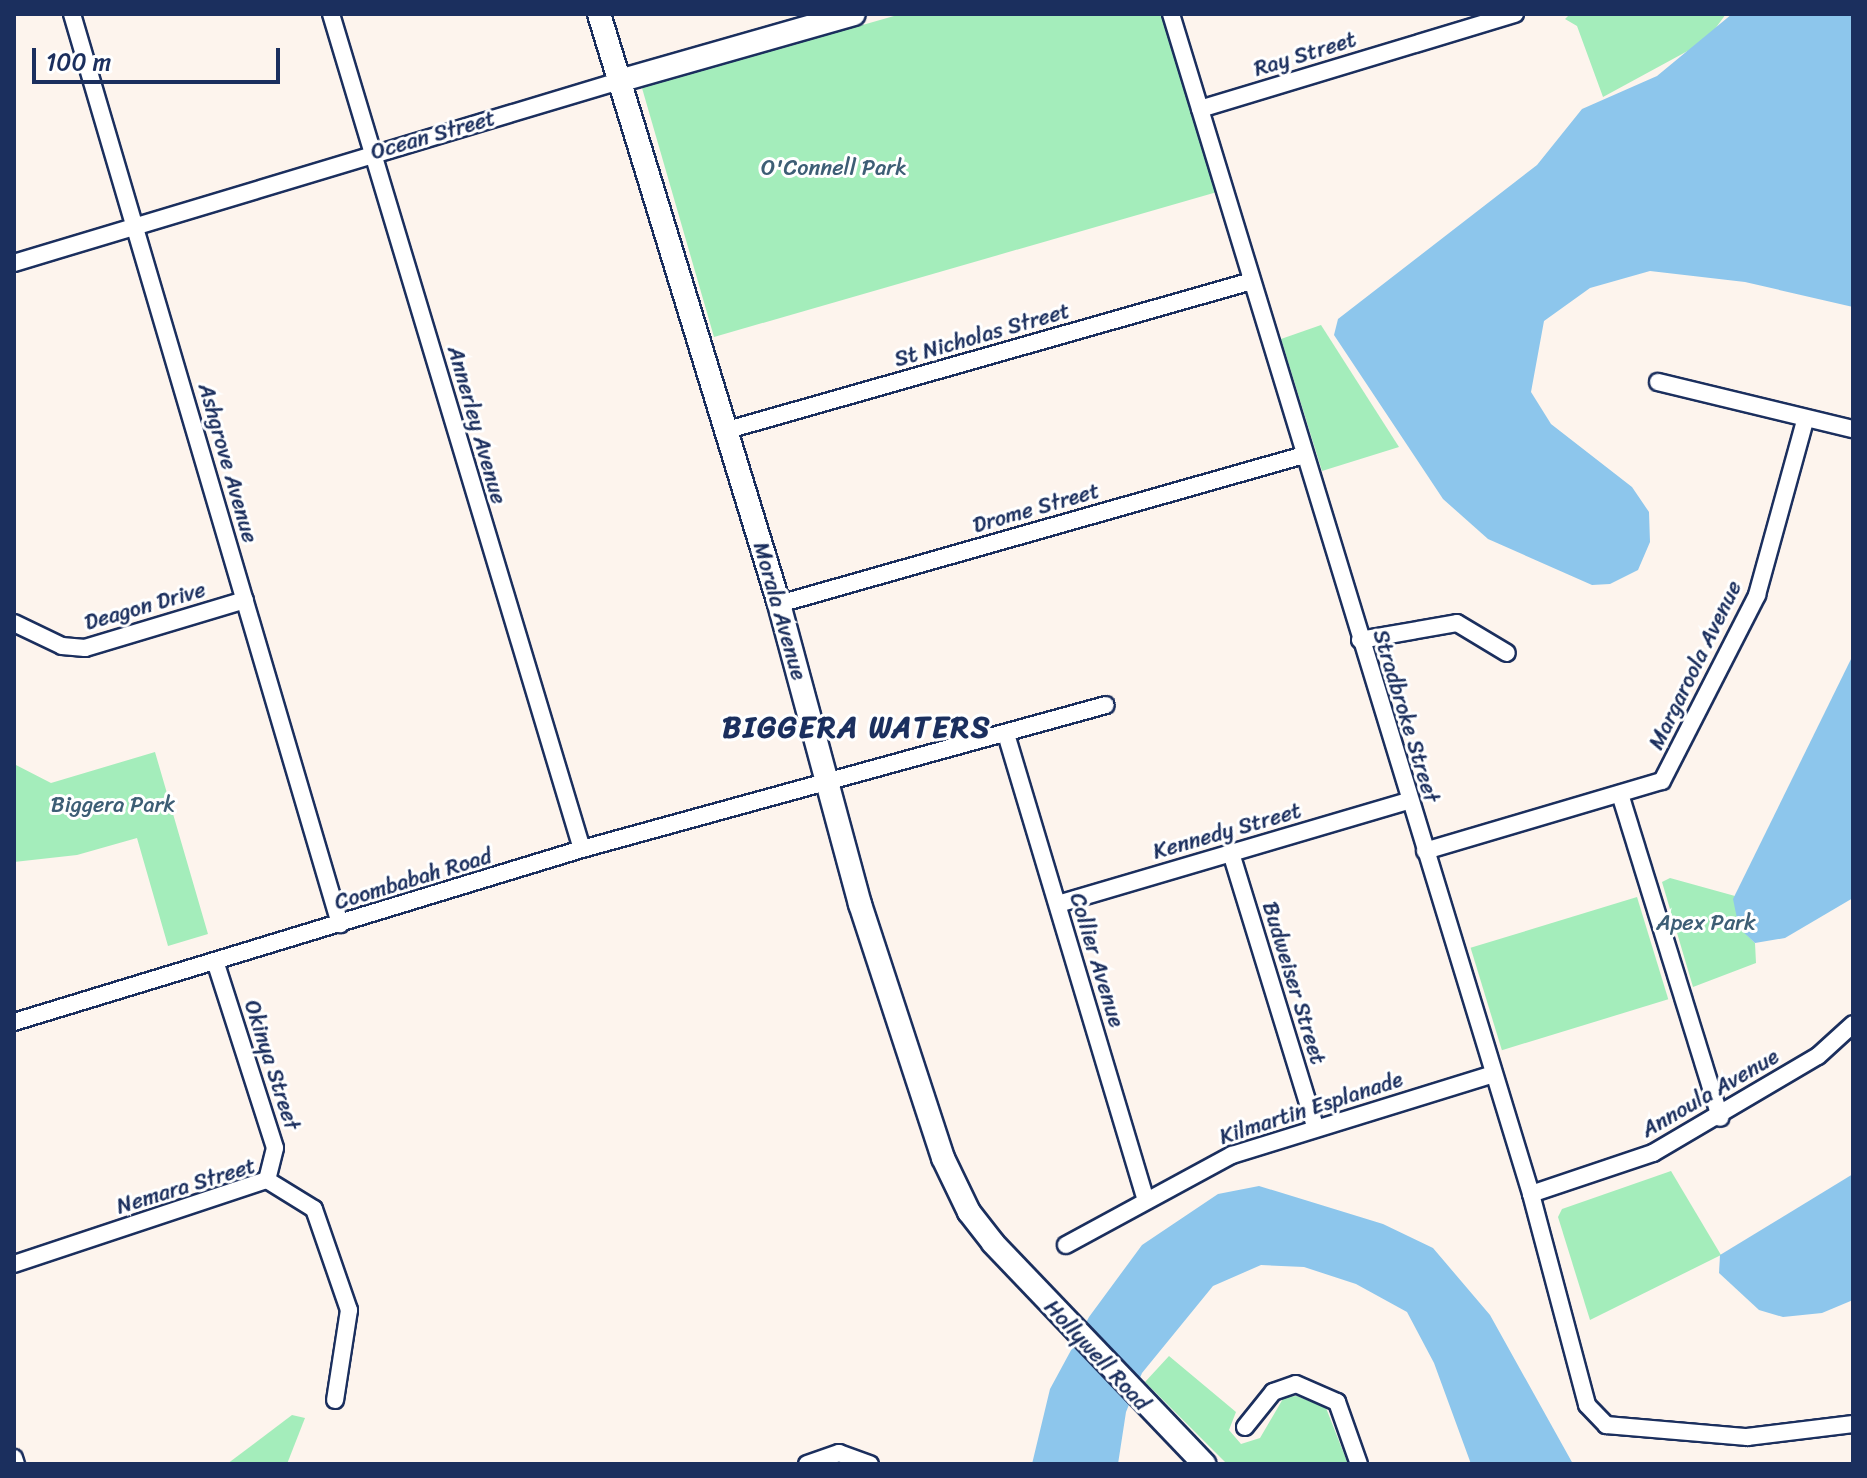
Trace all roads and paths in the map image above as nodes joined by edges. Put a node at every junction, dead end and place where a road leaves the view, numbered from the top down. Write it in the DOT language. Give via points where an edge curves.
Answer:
graph roads {
  1 [pos="72,14"];
  2 [pos="331,14"];
  3 [pos="599,14"];
  4 [pos="854,14"];
  5 [pos="1171,14"];
  6 [pos="1515,14"];
  7 [pos="619,81"];
  8 [pos="1200,109"];
  9 [pos="374,152"];
  10 [pos="135,225"];
  11 [pos="14,263"];
  12 [pos="1252,281"];
  13 [pos="1658,382"];
  14 [pos="1805,421"];
  15 [pos="1853,429"];
  16 [pos="724,431"];
  17 [pos="1304,455"];
  18 [pos="245,600"];
  19 [pos="779,604"];
  20 [pos="14,623"];
  21 [pos="1360,640"];
  22 [pos="1507,653"];
  23 [pos="1106,705"];
  24 [pos="1006,734"];
  25 [pos="826,782"];
  26 [pos="1620,794"];
  27 [pos="1409,801"];
  28 [pos="582,849"];
  29 [pos="1425,851"];
  30 [pos="1231,853"];
  31 [pos="1058,904"];
  32 [pos="340,924"];
  33 [pos="216,964"];
  34 [pos="14,1022"];
  35 [pos="1853,1024"];
  36 [pos="1491,1075"];
  37 [pos="1720,1118"];
  38 [pos="1315,1126"];
  39 [pos="267,1180"];
  40 [pos="1531,1194"];
  41 [pos="1145,1198"];
  42 [pos="993,1243"];
  43 [pos="1066,1245"];
  44 [pos="14,1264"];
  45 [pos="335,1400"];
  46 [pos="1853,1424"];
  47 [pos="1245,1427"];
  48 [pos="14,1458"];
  49 [pos="16,1464"];
  50 [pos="807,1464"];
  51 [pos="870,1464"];
  52 [pos="1204,1464"];
  53 [pos="1359,1464"];
  1 -- 10 [label="street, Ashgrove Avenue"];
  2 -- 9 [label="street, Annerley Avenue"];
  3 -- 7 [label="main road, Morala Avenue"];
  4 -- 7 [label="main road, Ocean Street"];
  5 -- 8 [label="street, Stradbroke Street"];
  6 -- 8 [label="street, Ray Street"];
  7 -- 9 [label="street, Ocean Street"];
  7 -- 16 [label="main road, Morala Avenue"];
  8 -- 12 [label="street, Stradbroke Street"];
  9 -- 10 [label="street, Ocean Street"];
  9 -- 28 [label="street, Annerley Avenue"];
  10 -- 11 [label="street, Ocean Street"];
  10 -- 18 [label="street, Ashgrove Avenue"];
  12 -- 16 [label="street, St Nicholas Street"];
  12 -- 17 [label="street, Stradbroke Street"];
  13 -- 14 [label="street"];
  14 -- 15 [label="street"];
  14 -- 26 [label="street, Margaroola Avenue" via="1757,595 1662,781"];
  16 -- 19 [label="main road, Morala Avenue"];
  17 -- 19 [label="street, Drome Street"];
  17 -- 21 [label="street, Stradbroke Street"];
  18 -- 20 [label="street, Deagon Drive" via="85,648 62,646"];
  18 -- 32 [label="street, Ashgrove Avenue"];
  19 -- 25 [label="main road, Morala Avenue"];
  21 -- 22 [label="street" via="1457,623"];
  21 -- 27 [label="street, Stradbroke Street"];
  23 -- 24 [label="street, Coombabah Road"];
  24 -- 25 [label="street, Coombabah Road"];
  24 -- 31 [label="street, Collier Avenue"];
  25 -- 28 [label="street, Coombabah Road"];
  25 -- 42 [label="main road, Morala Avenue" via="936,1141 969,1212"];
  26 -- 29 [label="street, Margaroola Avenue"];
  26 -- 37 [label="street"];
  27 -- 29 [label="street, Stradbroke Street"];
  27 -- 30 [label="street, Kennedy Street"];
  28 -- 32 [label="street, Coombabah Road"];
  29 -- 36 [label="street, Stradbroke Street"];
  30 -- 31 [label="street, Kennedy Street"];
  30 -- 38 [label="street, Budweiser Street"];
  31 -- 41 [label="street, Collier Avenue"];
  32 -- 33 [label="street, Coombabah Road"];
  33 -- 34 [label="street, Coombabah Road"];
  33 -- 39 [label="street, Okinya Street" via="275,1148"];
  35 -- 37 [label="street, Annoula Avenue" via="1818,1056"];
  36 -- 38 [label="street, Kilmartin Esplanade"];
  36 -- 40 [label="street, Stradbroke Street"];
  37 -- 40 [label="street, Annoula Avenue" via="1653,1153"];
  38 -- 41 [label="street, Kilmartin Esplanade" via="1232,1155"];
  39 -- 44 [label="street, Nemara Street"];
  39 -- 45 [label="street, Nemara Street" via="314,1209 349,1310"];
  40 -- 46 [label="street, Stradbroke Street" via="1587,1405 1606,1425 1747,1437"];
  41 -- 43 [label="street, Kilmartin Esplanade"];
  42 -- 52 [label="main road, Hollywell Road"];
  47 -- 53 [label="street" via="1273,1392 1296,1384 1337,1402"];
  48 -- 49 [label="street"];
  50 -- 51 [label="street" via="839,1453"];
}
